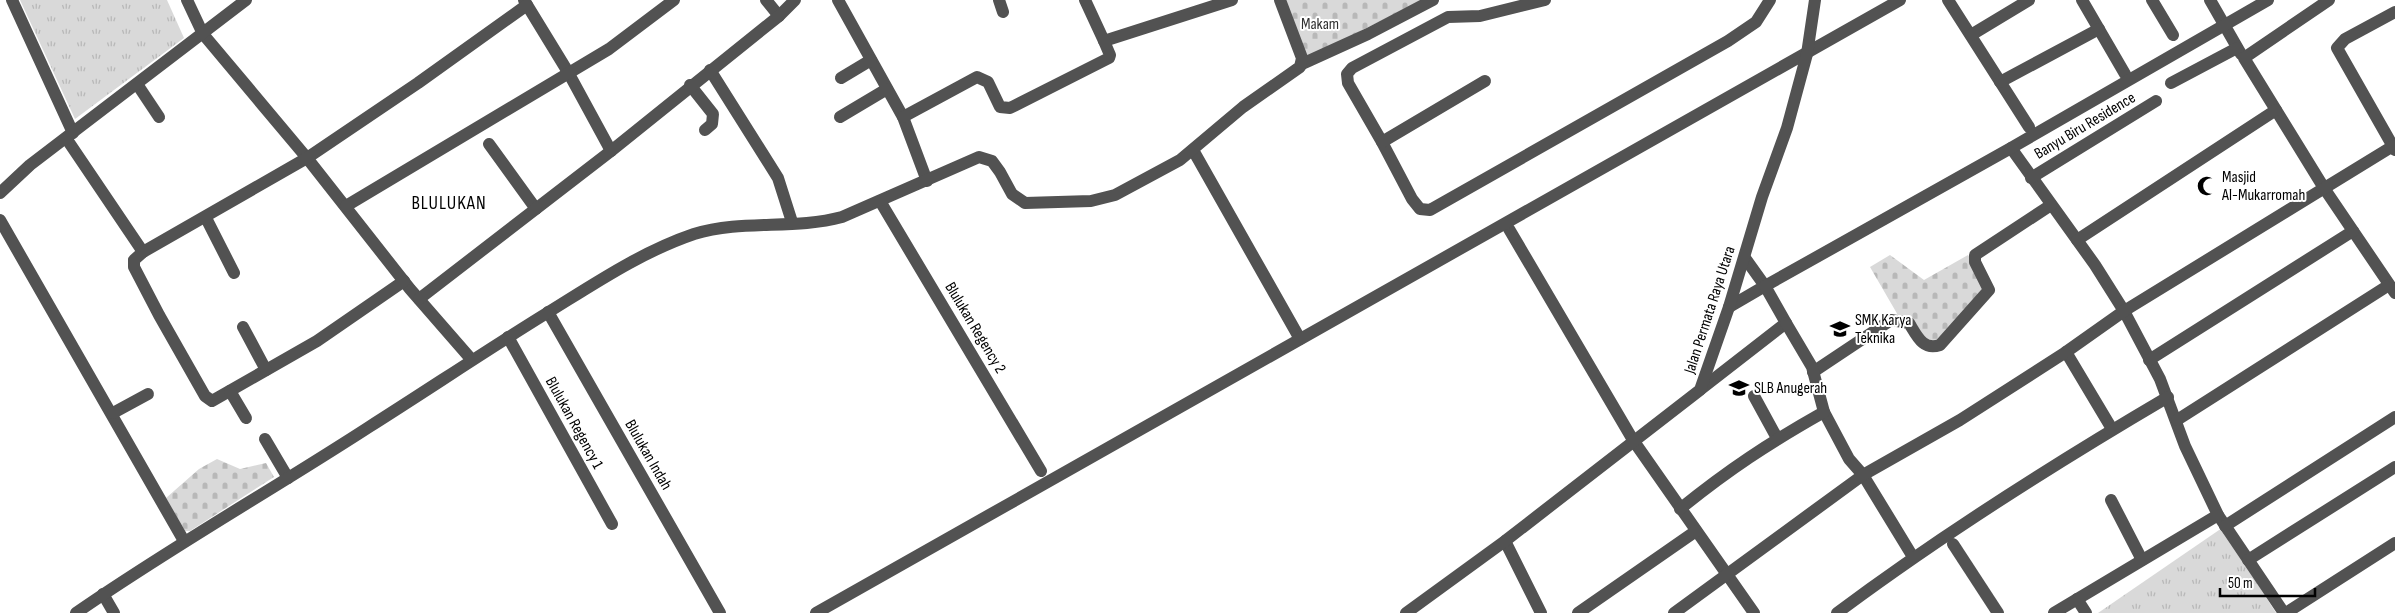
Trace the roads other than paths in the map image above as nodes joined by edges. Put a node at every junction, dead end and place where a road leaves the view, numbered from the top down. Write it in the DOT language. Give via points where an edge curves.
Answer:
graph roads {
  1 [pos="12,0"];
  2 [pos="186,0"];
  3 [pos="246,0"];
  4 [pos="674,0"];
  5 [pos="766,0"];
  6 [pos="795,0"];
  7 [pos="838,0"];
  8 [pos="1085,0"];
  9 [pos="1232,0"];
  10 [pos="1280,0"];
  11 [pos="1433,0"];
  12 [pos="1544,0"];
  13 [pos="1770,0"];
  14 [pos="1815,0"];
  15 [pos="1900,0"];
  16 [pos="1948,0"];
  17 [pos="2029,0"];
  18 [pos="2082,0"];
  19 [pos="2152,0"];
  20 [pos="2210,0"];
  21 [pos="2268,0"];
  22 [pos="2329,0"];
  23 [pos="525,3"];
  24 [pos="2395,12"];
  25 [pos="779,16"];
  26 [pos="2225,24"];
  27 [pos="2099,29"];
  28 [pos="204,34"];
  29 [pos="1970,35"];
  30 [pos="2173,35"];
  31 [pos="1104,41"];
  32 [pos="2241,53"];
  33 [pos="1804,56"];
  34 [pos="871,60"];
  35 [pos="1302,64"];
  36 [pos="710,70"];
  37 [pos="568,72"];
  38 [pos="2125,74"];
  39 [pos="841,78"];
  40 [pos="1485,81"];
  41 [pos="2000,82"];
  42 [pos="2171,83"];
  43 [pos="137,84"];
  44 [pos="690,85"];
  45 [pos="887,89"];
  46 [pos="2156,101"];
  47 [pos="2276,110"];
  48 [pos="840,117"];
  49 [pos="903,117"];
  50 [pos="159,118"];
  51 [pos="2029,127"];
  52 [pos="705,130"];
  53 [pos="70,136"];
  54 [pos="1382,142"];
  55 [pos="489,144"];
  56 [pos="2010,148"];
  57 [pos="2394,148"];
  58 [pos="1193,150"];
  59 [pos="611,151"];
  60 [pos="307,158"];
  61 [pos="2031,178"];
  62 [pos="927,181"];
  63 [pos="2324,188"];
  64 [pos="0,193"];
  65 [pos="880,201"];
  66 [pos="2051,205"];
  67 [pos="346,206"];
  68 [pos="536,209"];
  69 [pos="206,218"];
  70 [pos="0,220"];
  71 [pos="792,222"];
  72 [pos="1509,229"];
  73 [pos="2352,231"];
  74 [pos="2077,240"];
  75 [pos="143,252"];
  76 [pos="1744,258"];
  77 [pos="234,273"];
  78 [pos="404,281"];
  79 [pos="2391,282"];
  80 [pos="1765,286"];
  81 [pos="419,299"];
  82 [pos="1729,306"];
  83 [pos="2124,311"];
  84 [pos="548,312"];
  85 [pos="1786,323"];
  86 [pos="243,327"];
  87 [pos="508,337"];
  88 [pos="1300,339"];
  89 [pos="2066,352"];
  90 [pos="471,359"];
  91 [pos="2149,360"];
  92 [pos="266,370"];
  93 [pos="1813,372"];
  94 [pos="1700,390"];
  95 [pos="230,391"];
  96 [pos="148,394"];
  97 [pos="1754,396"];
  98 [pos="2168,397"];
  99 [pos="1824,412"];
  100 [pos="113,414"];
  101 [pos="2395,417"];
  102 [pos="246,418"];
  103 [pos="2176,420"];
  104 [pos="2112,429"];
  105 [pos="264,438"];
  106 [pos="1777,438"];
  107 [pos="1633,440"];
  108 [pos="2395,467"];
  109 [pos="1041,471"];
  110 [pos="1863,475"];
  111 [pos="288,478"];
  112 [pos="2111,500"];
  113 [pos="1680,510"];
  114 [pos="2218,515"];
  115 [pos="612,524"];
  116 [pos="2225,526"];
  117 [pos="1696,531"];
  118 [pos="184,541"];
  119 [pos="1505,541"];
  120 [pos="2395,543"];
  121 [pos="1953,544"];
  122 [pos="1913,557"];
  123 [pos="2142,560"];
  124 [pos="2248,560"];
  125 [pos="1726,574"];
  126 [pos="103,594"];
  127 [pos="2077,599"];
  128 [pos="1852,602"];
  129 [pos="76,613"];
  130 [pos="114,613"];
  131 [pos="720,613"];
  132 [pos="816,613"];
  133 [pos="1406,613"];
  134 [pos="1541,613"];
  135 [pos="1578,613"];
  136 [pos="1674,613"];
  137 [pos="1754,613"];
  138 [pos="1837,613"];
  139 [pos="1860,613"];
  140 [pos="1998,613"];
  141 [pos="2054,613"];
  142 [pos="2086,613"];
  143 [pos="2285,613"];
  1 -- 53 [label="street"];
  2 -- 28 [label="street"];
  3 -- 28 [label="street"];
  4 -- 37 [label="street" via="609,48"];
  5 -- 25 [label="street"];
  6 -- 25 [label="street"];
  7 -- 34 [label="street"];
  8 -- 31 [label="street"];
  9 -- 31 [label="street"];
  10 -- 35 [label="street"];
  11 -- 35 [label="street"];
  12 -- 54 [label="street" via="1486,15 1448,17 1352,68 1347,74 1348,83"];
  13 -- 54 [label="street" via="1756,22 1728,41 1430,210 1423,210 1415,204"];
  14 -- 33 [label="street, Jalan Permata Raya Utara"];
  15 -- 33 [label="street"];
  16 -- 29 [label="street"];
  17 -- 29 [label="street"];
  18 -- 27 [label="street"];
  19 -- 30 [label="street"];
  20 -- 26 [label="street"];
  21 -- 26 [label="street"];
  22 -- 32 [label="street"];
  23 -- 37 [label="street"];
  23 -- 60 [label="street" via="418,83"];
  24 -- 57 [label="street" via="2345,39 2336,48"];
  25 -- 36 [label="street"];
  26 -- 32 [label="street"];
  26 -- 56 [label="street"];
  27 -- 38 [label="street"];
  27 -- 41 [label="street"];
  28 -- 43 [label="street"];
  28 -- 60 [label="street"];
  29 -- 41 [label="street"];
  31 -- 49 [label="street" via="1109,58 1010,108 1000,107 988,82 977,77"];
  32 -- 42 [label="street"];
  32 -- 47 [label="street"];
  33 -- 76 [label="street, Jalan Permata Raya Utara" via="1787,128"];
  33 -- 88 [label="street"];
  34 -- 39 [label="street"];
  34 -- 45 [label="street"];
  35 -- 58 [label="street" via="1249,102"];
  36 -- 44 [label="street"];
  36 -- 71 [label="street" via="778,178"];
  37 -- 59 [label="street"];
  37 -- 67 [label="street"];
  40 -- 54 [label="street"];
  41 -- 51 [label="street"];
  43 -- 50 [label="street"];
  43 -- 53 [label="street"];
  44 -- 52 [label="street" via="712,114 712,124"];
  44 -- 59 [label="street"];
  45 -- 48 [label="street"];
  45 -- 49 [label="street"];
  46 -- 61 [label="street, Banyu Biru Residence"];
  47 -- 63 [label="street"];
  47 -- 74 [label="street"];
  49 -- 62 [label="street"];
  53 -- 64 [label="street" via="30,165"];
  53 -- 75 [label="street"];
  55 -- 68 [label="street"];
  56 -- 61 [label="street"];
  56 -- 80 [label="street"];
  57 -- 63 [label="street"];
  58 -- 62 [label="street" via="1132,188 1091,201 1032,204 1018,200 996,166 984,158 974,159"];
  58 -- 88 [label="street"];
  59 -- 68 [label="street"];
  60 -- 67 [label="street"];
  60 -- 69 [label="street"];
  61 -- 66 [label="street"];
  62 -- 65 [label="street"];
  63 -- 73 [label="street"];
  63 -- 83 [label="street"];
  65 -- 71 [label="street" via="830,220"];
  65 -- 109 [label="street, Blulukan Regency 2"];
  66 -- 74 [label="street"];
  66 -- 93 [label="street" via="1975,255 1974,262 1989,290 1940,345 1924,346 1908,323 1891,320"];
  67 -- 78 [label="street"];
  68 -- 81 [label="street"];
  69 -- 75 [label="street"];
  69 -- 77 [label="street"];
  70 -- 100 [label="street"];
  71 -- 84 [label="street" via="715,228 692,235 638,258"];
  72 -- 107 [label="street"];
  73 -- 79 [label="street"];
  73 -- 91 [label="street"];
  74 -- 83 [label="street"];
  75 -- 95 [label="street" via="134,260 134,267 205,396 214,401"];
  76 -- 80 [label="street"];
  76 -- 82 [label="street, Jalan Permata Raya Utara"];
  78 -- 81 [label="street"];
  78 -- 92 [label="street" via="318,341"];
  79 -- 103 [label="street"];
  80 -- 82 [label="street"];
  80 -- 85 [label="street"];
  81 -- 90 [label="street"];
  82 -- 94 [label="street, Jalan Permata Raya Utara"];
  83 -- 89 [label="street"];
  83 -- 91 [label="street"];
  84 -- 87 [label="street"];
  84 -- 131 [label="street, Blulukan Indah"];
  85 -- 93 [label="street"];
  85 -- 94 [label="street"];
  86 -- 92 [label="street"];
  87 -- 90 [label="street"];
  87 -- 115 [label="street, Blulukan Regency 1"];
  88 -- 132 [label="street"];
  89 -- 104 [label="street"];
  89 -- 110 [label="street" via="1960,420"];
  90 -- 111 [label="street"];
  91 -- 98 [label="street"];
  92 -- 95 [label="street"];
  93 -- 99 [label="street"];
  94 -- 107 [label="street, Jalan Permata Raya Utara"];
  95 -- 102 [label="street"];
  96 -- 100 [label="street"];
  97 -- 106 [label="street"];
  98 -- 103 [label="street"];
  98 -- 104 [label="street"];
  99 -- 106 [label="street"];
  99 -- 110 [label="street" via="1849,459"];
  100 -- 118 [label="street" via="138,465"];
  101 -- 116 [label="street"];
  103 -- 114 [label="street" via="2197,474"];
  104 -- 122 [label="street"];
  105 -- 111 [label="street"];
  106 -- 113 [label="street" via="1725,472"];
  107 -- 113 [label="street"];
  107 -- 119 [label="street, Jalan Permata Raya Utara"];
  108 -- 124 [label="street"];
  110 -- 122 [label="street"];
  110 -- 125 [label="street"];
  111 -- 118 [label="street"];
  112 -- 123 [label="street"];
  113 -- 117 [label="street"];
  114 -- 116 [label="street"];
  114 -- 123 [label="street"];
  116 -- 124 [label="street"];
  117 -- 125 [label="street"];
  117 -- 135 [label="street"];
  118 -- 126 [label="street"];
  119 -- 133 [label="street, Jalan Permata Raya Utara"];
  119 -- 134 [label="street"];
  120 -- 143 [label="street"];
  121 -- 140 [label="street"];
  122 -- 128 [label="street"];
  123 -- 127 [label="street"];
  124 -- 143 [label="street"];
  125 -- 136 [label="street"];
  125 -- 137 [label="street"];
  126 -- 129 [label="street"];
  126 -- 130 [label="street"];
  127 -- 141 [label="street"];
  127 -- 142 [label="street"];
  128 -- 138 [label="street"];
  128 -- 139 [label="street"];
}
